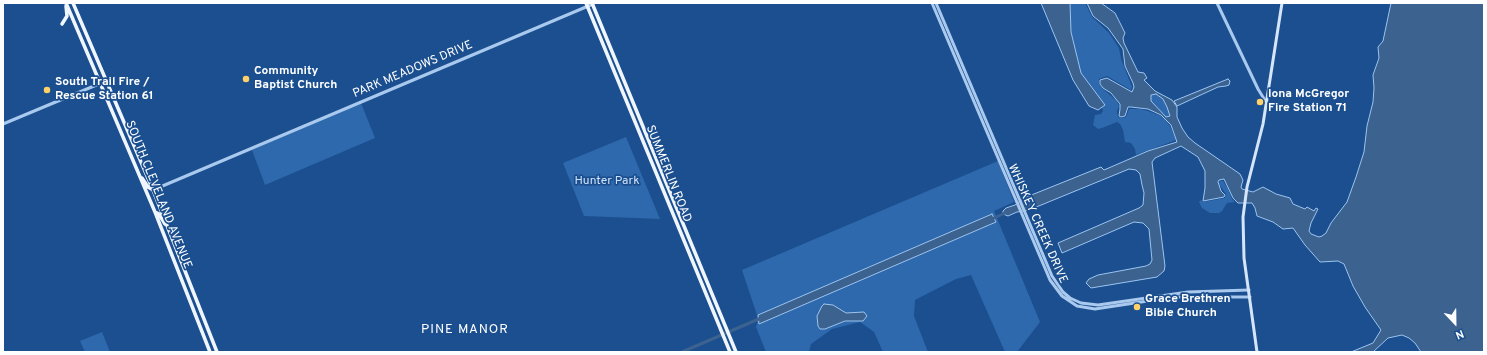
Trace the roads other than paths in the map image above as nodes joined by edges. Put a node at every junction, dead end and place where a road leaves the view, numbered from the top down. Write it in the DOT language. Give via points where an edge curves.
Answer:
graph roads {
  1 [pos="66,3"];
  2 [pos="73,3"];
  3 [pos="932,3"];
  4 [pos="936,3"];
  5 [pos="1217,3"];
  6 [pos="1282,3"];
  7 [pos="592,4"];
  8 [pos="587,5"];
  9 [pos="62,24"];
  10 [pos="106,81"];
  11 [pos="100,84"];
  12 [pos="1266,102"];
  13 [pos="3,124"];
  14 [pos="139,174"];
  15 [pos="153,190"];
  16 [pos="1018,201"];
  17 [pos="155,212"];
  18 [pos="1023,213"];
  19 [pos="168,228"];
  20 [pos="173,257"];
  21 [pos="183,264"];
  22 [pos="1249,290"];
  23 [pos="1250,297"];
  24 [pos="210,352"];
  25 [pos="217,352"];
  26 [pos="730,352"];
  27 [pos="736,352"];
  28 [pos="1257,352"];
  1 -- 9 [label="main road" via="67,16"];
  1 -- 11 [label="main road, SOUTH CLEVELAND AVENUE"];
  2 -- 10 [label="main road, SOUTH CLEVELAND AVENUE"];
  3 -- 16 [label="street, WHISKEY CREEK DRIVE"];
  4 -- 16 [label="street, WHISKEY CREEK DRIVE"];
  5 -- 12 [label="street"];
  6 -- 12 [label="main road"];
  7 -- 8 [label="street, PARK MEADOWS DRIVE"];
  7 -- 27 [label="main road, SUMMERLIN ROAD"];
  8 -- 15 [label="street, PARK MEADOWS DRIVE"];
  8 -- 26 [label="main road, SUMMERLIN ROAD"];
  10 -- 11 [label="street"];
  10 -- 15 [label="main road, SOUTH CLEVELAND AVENUE"];
  11 -- 13 [label="street"];
  11 -- 14 [label="main road, SOUTH CLEVELAND AVENUE"];
  12 -- 22 [label="main road" via="1244,206 1243,245"];
  14 -- 15 [label="main road"];
  14 -- 17 [label="main road, SOUTH CLEVELAND AVENUE"];
  15 -- 19 [label="main road, SOUTH CLEVELAND AVENUE"];
  16 -- 18 [label="street, WHISKEY CREEK DRIVE"];
  17 -- 19 [label="main road" via="160,214"];
  17 -- 20 [label="main road, SOUTH CLEVELAND AVENUE"];
  18 -- 22 [label="street, WHISKEY CREEK DRIVE" via="1055,282 1068,296 1081,303 1098,305 1188,292"];
  18 -- 23 [label="street, WHISKEY CREEK DRIVE" via="1053,286 1077,306 1098,309 1174,297"];
  19 -- 21 [label="main road, SOUTH CLEVELAND AVENUE"];
  20 -- 21 [label="main road"];
  20 -- 24 [label="main road, SOUTH CLEVELAND AVENUE"];
  21 -- 25 [label="main road, SOUTH CLEVELAND AVENUE"];
  22 -- 23 [label="main road"];
  23 -- 28 [label="main road"];
}
